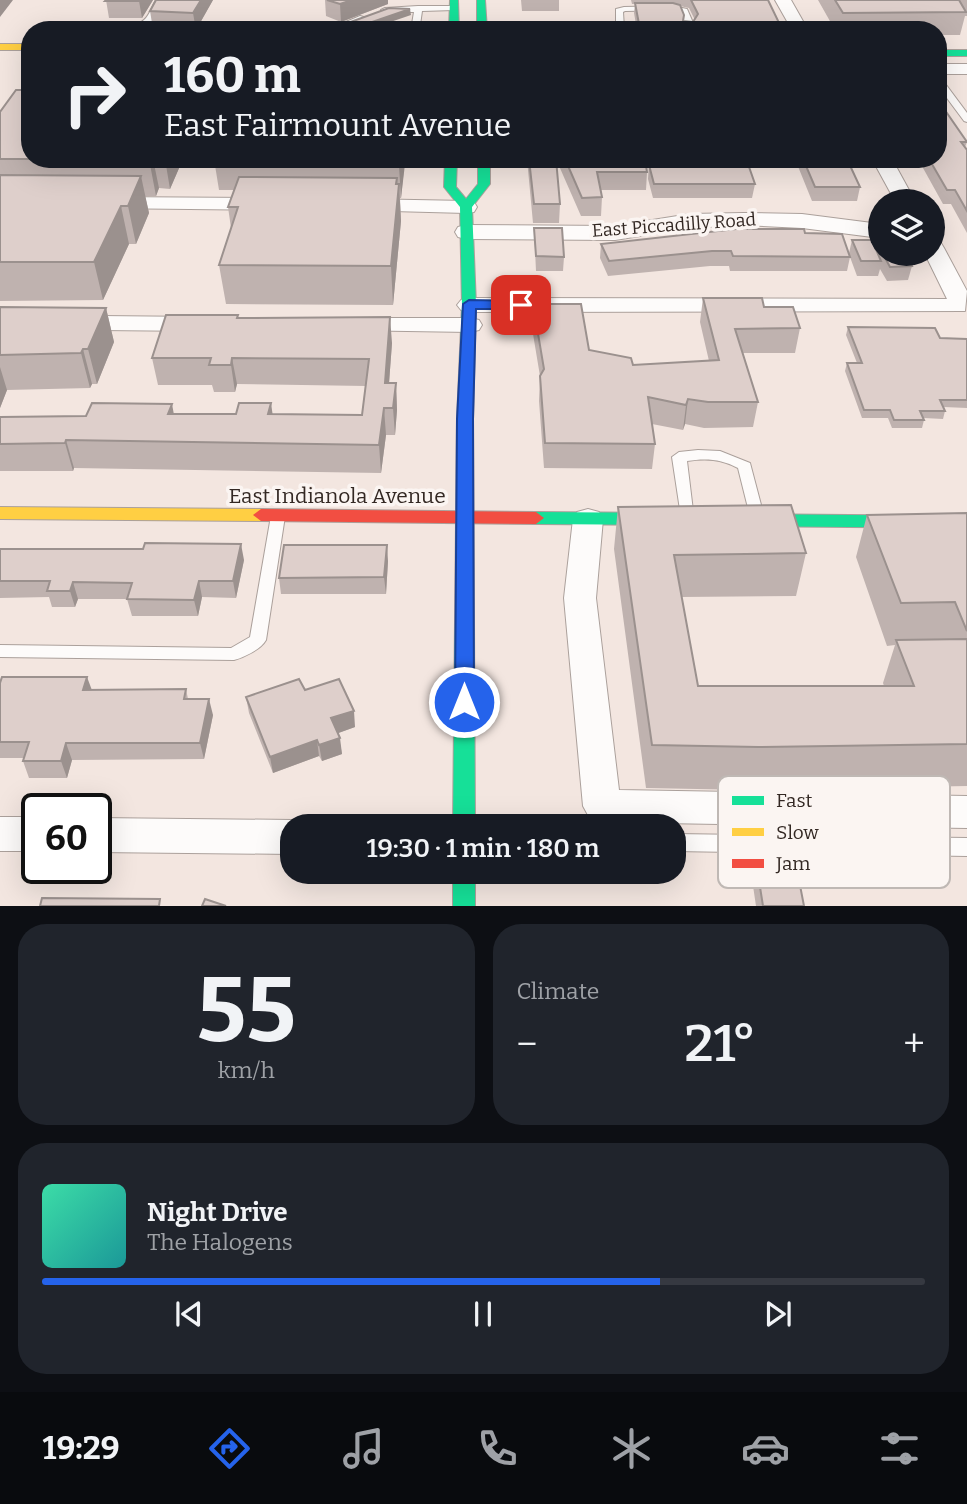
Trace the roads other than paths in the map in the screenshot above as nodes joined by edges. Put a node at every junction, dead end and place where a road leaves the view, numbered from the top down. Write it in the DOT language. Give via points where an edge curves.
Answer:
graph roads {
  1 [pos="160,0"];
  2 [pos="481,0"];
  3 [pos="783,0"];
  4 [pos="454,4"];
  5 [pos="418,9"];
  6 [pos="147,21"];
  7 [pos="355,21"];
  8 [pos="416,21"];
  9 [pos="482,21"];
  10 [pos="618,21"];
  11 [pos="688,21"];
  12 [pos="795,21"];
  13 [pos="0,47"];
  14 [pos="21,47"];
  15 [pos="947,53"];
  16 [pos="967,53"];
  17 [pos="947,69"];
  18 [pos="967,69"];
  19 [pos="947,92"];
  20 [pos="967,119"];
  21 [pos="450,168"];
  22 [pos="484,168"];
  23 [pos="886,168"];
  24 [pos="898,189"];
  25 [pos="81,203"];
  26 [pos="284,205"];
  27 [pos="336,205"];
  28 [pos="466,207"];
  29 [pos="868,229"];
  30 [pos="466,232"];
  31 [pos="942,266"];
  32 [pos="470,315"];
  33 [pos="0,322"];
  34 [pos="223,324"];
  35 [pos="334,325"];
  36 [pos="0,513"];
  37 [pos="278,516"];
  38 [pos="465,518"];
  39 [pos="588,519"];
  40 [pos="693,519"];
  41 [pos="722,520"];
  42 [pos="758,520"];
  43 [pos="967,522"];
  44 [pos="0,651"];
  45 [pos="718,808"];
  46 [pos="464,814"];
  47 [pos="0,834"];
  48 [pos="21,834"];
  49 [pos="112,835"];
  50 [pos="280,837"];
  51 [pos="686,842"];
  52 [pos="718,843"];
  53 [pos="464,884"];
  54 [pos="464,905"];
  1 -- 6 [label="lane"];
  2 -- 9 [label="main road"];
  3 -- 12 [label="street"];
  4 -- 5 [label="lane"];
  5 -- 7 [label="lane" via="388,9"];
  5 -- 8 [label="lane"];
  10 -- 11 [label="lane" via="619,11 633,8 679,9"];
  13 -- 14 [label="main road"];
  15 -- 16 [label="main road"];
  17 -- 18 [label="street"];
  19 -- 20 [label="lane"];
  21 -- 28 [label="main road" via="450,187"];
  22 -- 28 [label="main road" via="484,184"];
  23 -- 24 [label="street"];
  25 -- 26 [label="street"];
  27 -- 28 [label="street"];
  28 -- 30 [label="main road"];
  29 -- 30 [label="street, East Piccadilly Road" via="744,219 690,221 615,233"];
  30 -- 32 [label="main road"];
  31 -- 32 [label="street" via="960,300 957,306"];
  32 -- 35 [label="street"];
  32 -- 38 [label="main road"];
  33 -- 34 [label="street"];
  36 -- 37 [label="main road, East Indianola Avenue"];
  37 -- 38 [label="main road, East Indianola Avenue"];
  37 -- 44 [label="lane" via="258,640 234,654"];
  38 -- 39 [label="main road, East Indianola Avenue"];
  38 -- 46 [label="main road"];
  39 -- 40 [label="main road, East Indianola Avenue"];
  39 -- 45 [label="street" via="580,598 602,806"];
  40 -- 42 [label="lane" via="679,457 706,454 724,455 745,466"];
  41 -- 42 [label="main road"];
  42 -- 43 [label="main road"];
  47 -- 48 [label="street"];
  49 -- 50 [label="street"];
  51 -- 52 [label="lane"];
  53 -- 54 [label="main road"];
}
